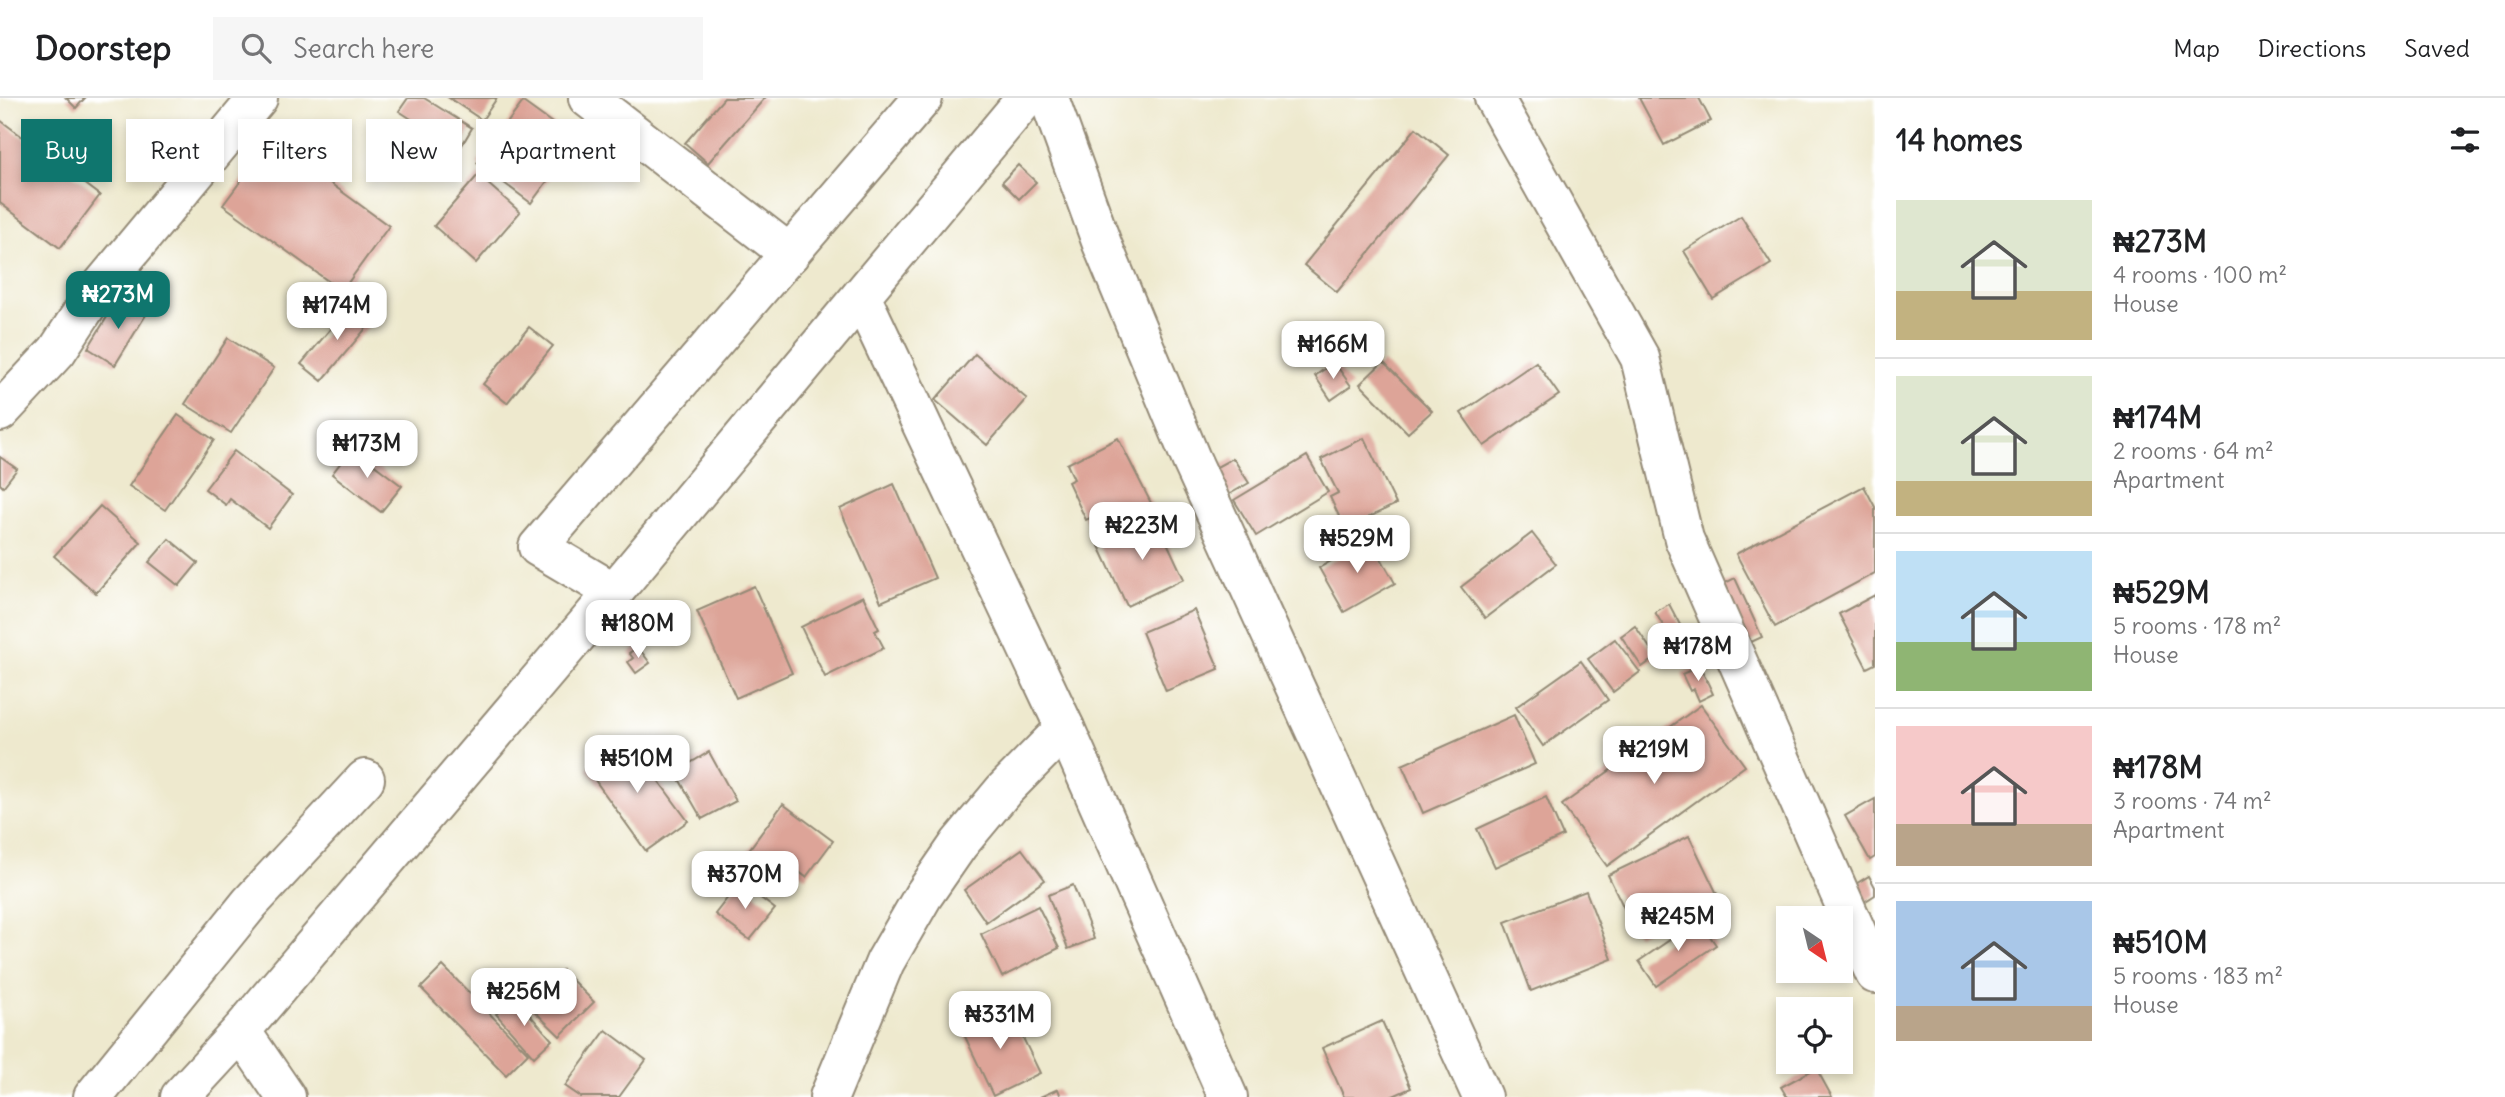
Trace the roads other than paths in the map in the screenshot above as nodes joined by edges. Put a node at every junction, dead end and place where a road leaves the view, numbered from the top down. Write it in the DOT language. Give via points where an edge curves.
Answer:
graph roads {
  1 [pos="258,98"];
  2 [pos="587,98"];
  3 [pos="923,98"];
  4 [pos="1026,98"];
  5 [pos="1049,98"];
  6 [pos="1494,98"];
  7 [pos="790,254"];
  8 [pos="861,296"];
  9 [pos="0,412"];
  10 [pos="614,592"];
  11 [pos="1065,728"];
  12 [pos="365,779"];
  13 [pos="1875,975"];
  14 [pos="241,1031"];
  15 [pos="93,1097"];
  16 [pos="180,1097"];
  17 [pos="286,1097"];
  18 [pos="829,1097"];
  19 [pos="1228,1097"];
  20 [pos="1482,1097"];
  1 -- 9 [label="street" via="93,296 57,351"];
  2 -- 7 [label="street"];
  3 -- 7 [label="street"];
  4 -- 8 [label="street"];
  5 -- 20 [label="street" via="1102,244 1191,459"];
  6 -- 13 [label="street" via="1640,358 1684,539"];
  7 -- 10 [label="street" via="538,547"];
  8 -- 10 [label="street"];
  8 -- 11 [label="street"];
  10 -- 14 [label="street"];
  11 -- 18 [label="street" via="958,844 923,896 884,962"];
  11 -- 19 [label="street"];
  12 -- 15 [label="street" via="250,903"];
  14 -- 16 [label="street"];
  14 -- 17 [label="street"];
}
